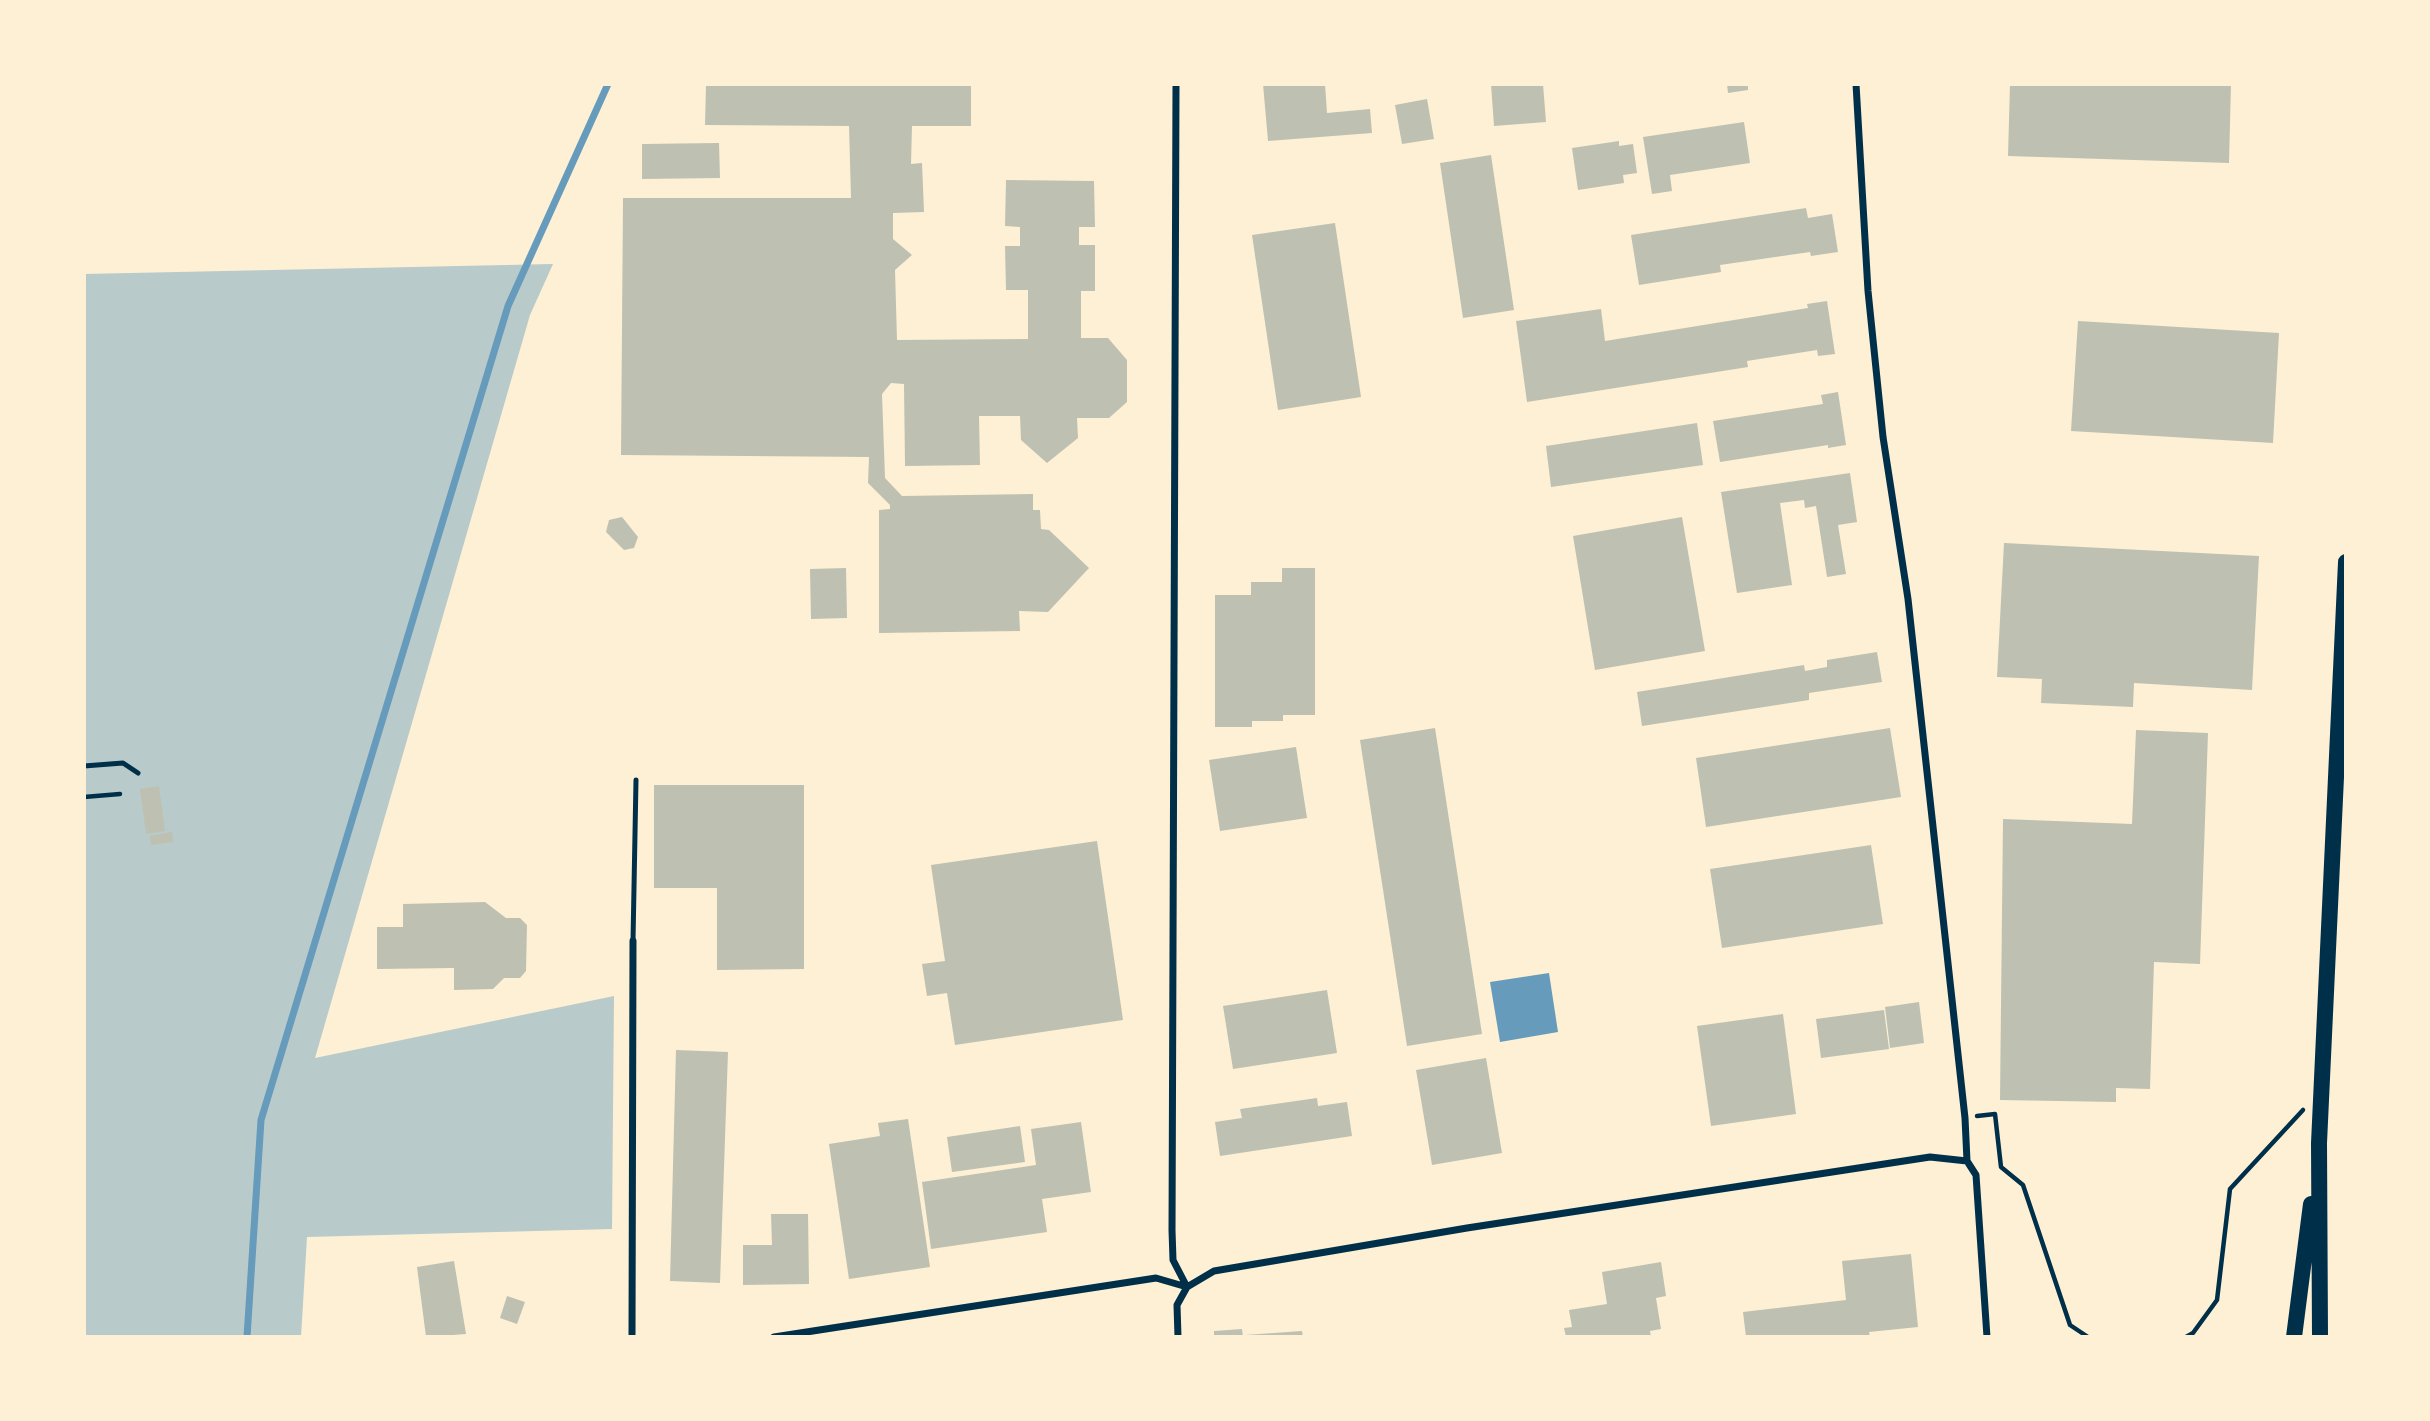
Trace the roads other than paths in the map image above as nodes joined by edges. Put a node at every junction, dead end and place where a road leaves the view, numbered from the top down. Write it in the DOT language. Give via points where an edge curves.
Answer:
graph roads {
  1 [pos="1176,84"];
  2 [pos="1856,84"];
  3 [pos="2346,562"];
  4 [pos="84,766"];
  5 [pos="138,773"];
  6 [pos="636,779"];
  7 [pos="633,941"];
  8 [pos="2319,1143"];
  9 [pos="1967,1161"];
  10 [pos="1187,1287"];
  11 [pos="632,1337"];
  12 [pos="774,1337"];
  13 [pos="1178,1337"];
  14 [pos="1987,1337"];
  15 [pos="2294,1337"];
  16 [pos="2320,1337"];
  1 -- 10 [label="street" via="1172,1230 1173,1260"];
  2 -- 9 [label="street" via="1866,275 1883,437 1908,599"];
  3 -- 8 [label="main road"];
  4 -- 5 [label="lane" via="123,763"];
  6 -- 7 [label="lane"];
  7 -- 11 [label="street"];
  8 -- 15 [label="main road"];
  8 -- 16 [label="main road"];
  9 -- 10 [label="street" via="1930,1157 1306,1254 1214,1271"];
  9 -- 14 [label="street" via="1976,1175"];
  10 -- 12 [label="street" via="1156,1278"];
  10 -- 13 [label="street" via="1177,1305"];
}
